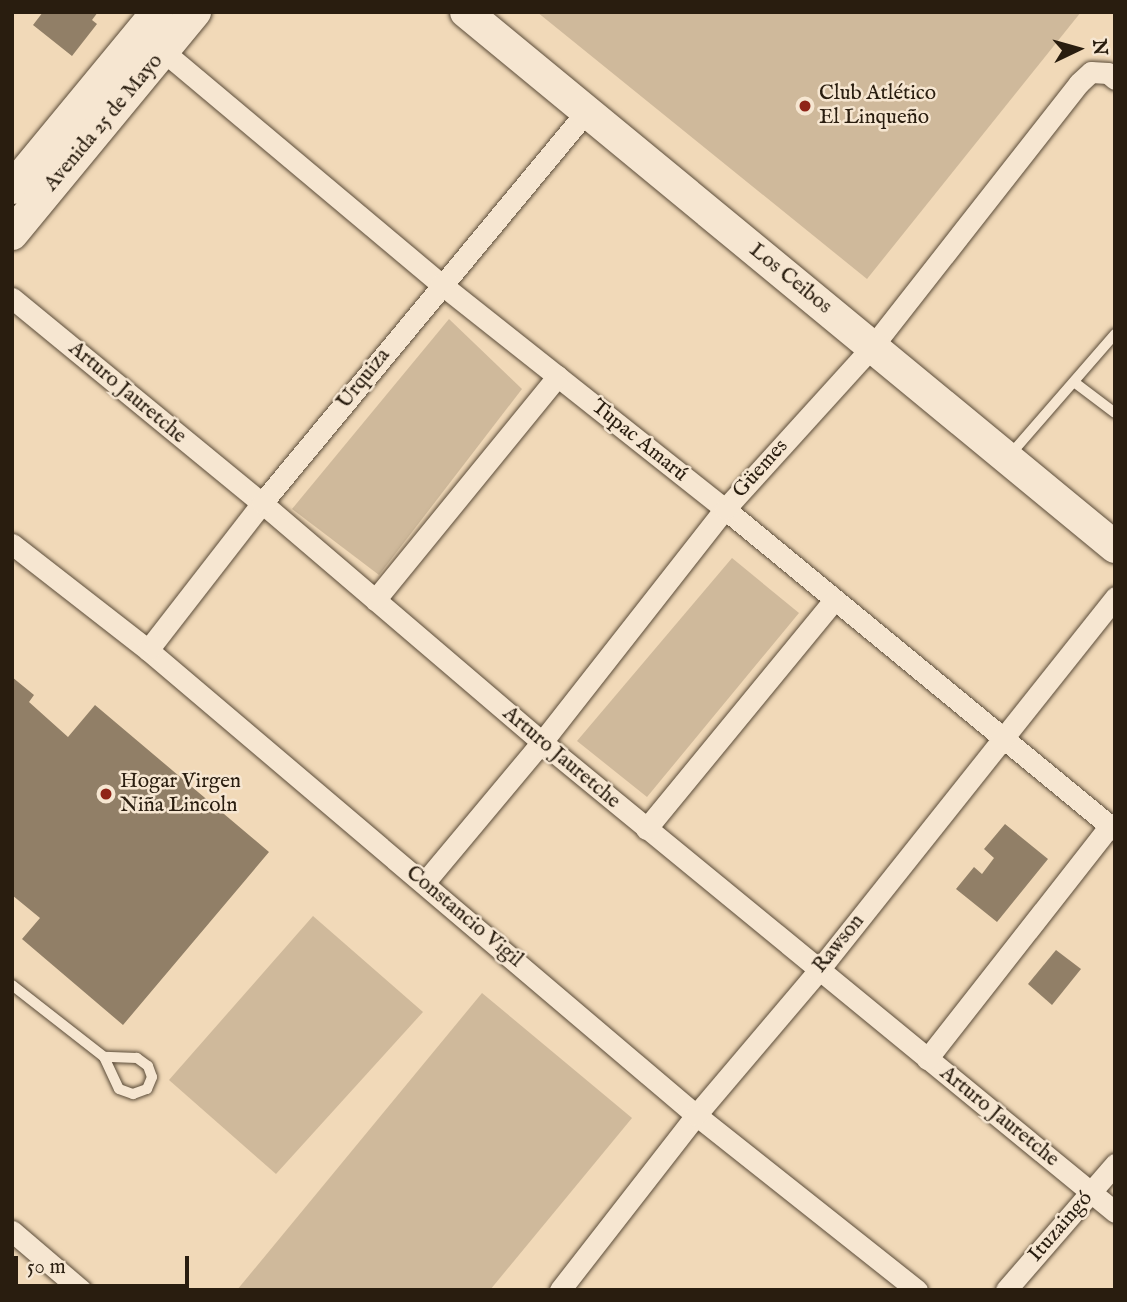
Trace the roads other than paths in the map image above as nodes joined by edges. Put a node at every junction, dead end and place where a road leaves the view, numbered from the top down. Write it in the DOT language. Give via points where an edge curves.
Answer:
graph roads {
  1 [pos="157,12"];
  2 [pos="195,12"];
  3 [pos="466,12"];
  4 [pos="163,51"];
  5 [pos="1112,76"];
  6 [pos="586,112"];
  7 [pos="12,188"];
  8 [pos="12,234"];
  9 [pos="442,284"];
  10 [pos="12,298"];
  11 [pos="1115,334"];
  12 [pos="872,346"];
  13 [pos="558,376"];
  14 [pos="1073,382"];
  15 [pos="1115,413"];
  16 [pos="1007,458"];
  17 [pos="262,503"];
  18 [pos="725,509"];
  19 [pos="12,544"];
  20 [pos="1115,547"];
  21 [pos="1115,597"];
  22 [pos="375,600"];
  23 [pos="834,600"];
  24 [pos="148,650"];
  25 [pos="1002,739"];
  26 [pos="542,742"];
  27 [pos="1112,828"];
  28 [pos="646,829"];
  29 [pos="424,883"];
  30 [pos="818,971"];
  31 [pos="12,985"];
  32 [pos="104,1057"];
  33 [pos="927,1059"];
  34 [pos="696,1115"];
  35 [pos="1115,1164"];
  36 [pos="1092,1192"];
  37 [pos="1115,1212"];
  38 [pos="12,1231"];
  39 [pos="564,1288"];
  40 [pos="81,1290"];
  41 [pos="916,1290"];
  42 [pos="1006,1290"];
  1 -- 7 [label="street, Avenida 25 de Mayo"];
  2 -- 4 [label="street, Avenida 25 de Mayo"];
  3 -- 6 [label="street, Los Ceibos"];
  4 -- 8 [label="street, Avenida 25 de Mayo"];
  4 -- 9 [label="street, Tupac Amarú"];
  5 -- 12 [label="street, Güemes" via="1091,72 1079,83"];
  6 -- 9 [label="street, Urquiza"];
  6 -- 12 [label="street, Los Ceibos"];
  9 -- 13 [label="street, Tupac Amarú"];
  9 -- 17 [label="street, Urquiza"];
  10 -- 17 [label="street, Arturo Jauretche"];
  11 -- 14 [label="lane"];
  12 -- 16 [label="street, Los Ceibos"];
  12 -- 18 [label="street, Güemes"];
  13 -- 18 [label="street, Tupac Amarú"];
  13 -- 22 [label="street"];
  14 -- 15 [label="lane"];
  14 -- 16 [label="lane"];
  16 -- 20 [label="street, Los Ceibos"];
  17 -- 22 [label="street, Arturo Jauretche"];
  17 -- 24 [label="street, Urquiza"];
  18 -- 23 [label="street, Tupac Amarú"];
  18 -- 26 [label="street, Güemes"];
  19 -- 24 [label="street, Constancio Vigil"];
  21 -- 25 [label="street, Rawson"];
  22 -- 26 [label="street, Arturo Jauretche"];
  23 -- 25 [label="street, Tupac Amarú"];
  23 -- 28 [label="street"];
  24 -- 29 [label="street, Constancio Vigil"];
  25 -- 27 [label="street, Tupac Amarú"];
  25 -- 30 [label="street, Rawson"];
  26 -- 28 [label="street, Arturo Jauretche"];
  26 -- 29 [label="street, Güemes"];
  27 -- 33 [label="street"];
  28 -- 30 [label="street, Arturo Jauretche"];
  29 -- 34 [label="street, Constancio Vigil"];
  30 -- 33 [label="street, Arturo Jauretche"];
  30 -- 34 [label="street, Rawson"];
  31 -- 32 [label="lane"];
  32 -- 32 [label="lane" via="119,1089 133,1094 147,1089 152,1077 148,1066 137,1058"];
  33 -- 36 [label="street, Arturo Jauretche"];
  34 -- 39 [label="street, Rawson"];
  34 -- 41 [label="street, Constancio Vigil"];
  35 -- 36 [label="street, Ituzaingó"];
  36 -- 37 [label="street, Arturo Jauretche"];
  36 -- 42 [label="street, Ituzaingó"];
  38 -- 40 [label="street"];
}
